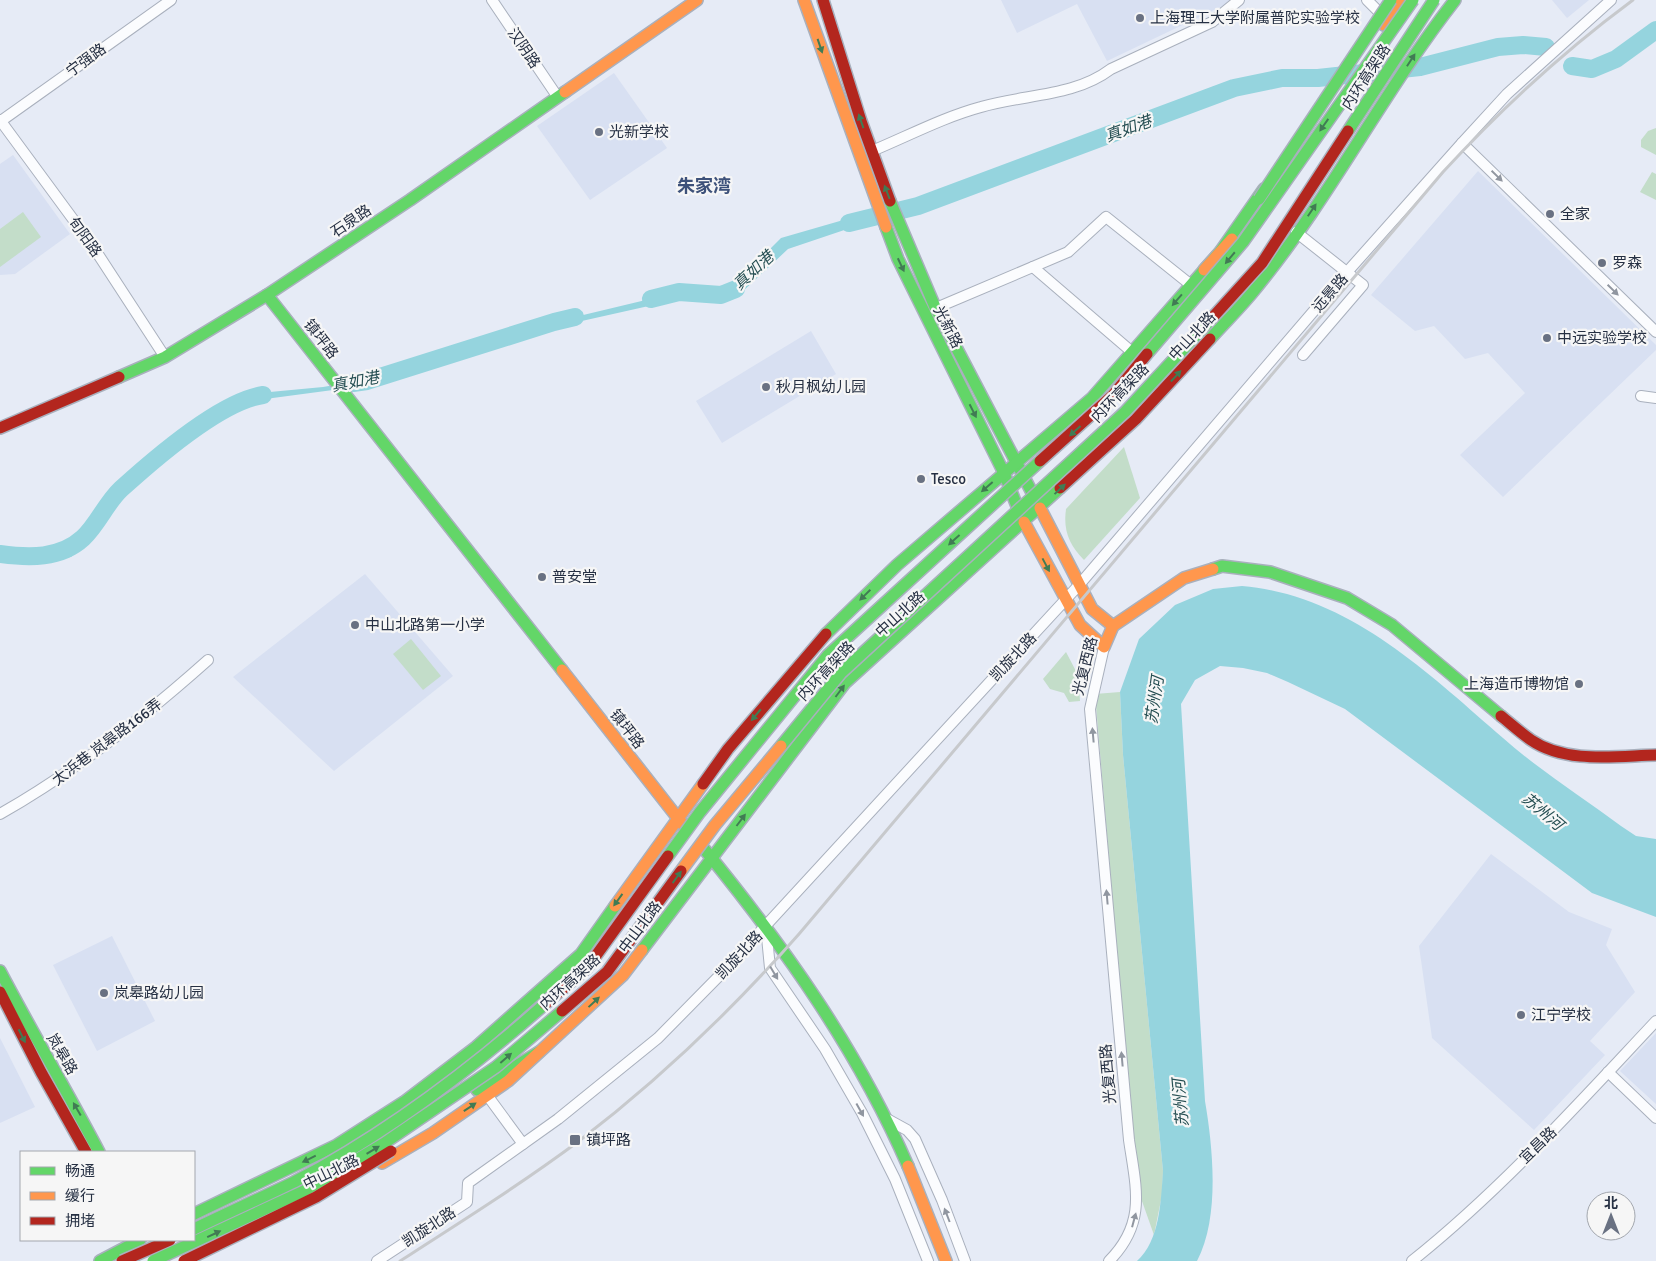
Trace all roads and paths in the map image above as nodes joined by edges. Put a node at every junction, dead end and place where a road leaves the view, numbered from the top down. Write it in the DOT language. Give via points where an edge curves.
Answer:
graph roads {
  1 [pos="171,0"];
  2 [pos="492,0"];
  3 [pos="698,0"];
  4 [pos="804,0"];
  5 [pos="823,0"];
  6 [pos="1239,0"];
  7 [pos="1367,0"];
  8 [pos="1391,0"];
  9 [pos="1402,0"];
  10 [pos="1413,0"];
  11 [pos="1434,0"];
  12 [pos="1455,0"];
  13 [pos="1611,0"];
  14 [pos="1387,20"];
  15 [pos="556,96"];
  16 [pos="0,121"];
  17 [pos="1462,143"];
  18 [pos="872,151"];
  19 [pos="1296,232"];
  20 [pos="1033,267"];
  21 [pos="1204,270"];
  22 [pos="1348,272"];
  23 [pos="1191,285"];
  24 [pos="267,295"];
  25 [pos="936,308"];
  26 [pos="1656,332"];
  27 [pos="1132,352"];
  28 [pos="1303,356"];
  29 [pos="165,357"];
  30 [pos="1641,396"];
  31 [pos="1656,398"];
  32 [pos="0,428"];
  33 [pos="1016,462"];
  34 [pos="1004,473"];
  35 [pos="1040,508"];
  36 [pos="1024,522"];
  37 [pos="1079,585"];
  38 [pos="1064,600"];
  39 [pos="1113,626"];
  40 [pos="1104,647"];
  41 [pos="208,660"];
  42 [pos="1656,755"];
  43 [pos="0,814"];
  44 [pos="678,818"];
  45 [pos="712,859"];
  46 [pos="766,926"];
  47 [pos="0,971"];
  48 [pos="0,992"];
  49 [pos="1656,1021"];
  50 [pos="1608,1072"];
  51 [pos="482,1093"];
  52 [pos="1656,1118"];
  53 [pos="887,1119"];
  54 [pos="523,1144"];
  55 [pos="85,1151"];
  56 [pos="98,1151"];
  57 [pos="195,1214"];
  58 [pos="195,1229"];
  59 [pos="136,1241"];
  60 [pos="168,1241"];
  61 [pos="100,1261"];
  62 [pos="122,1261"];
  63 [pos="138,1261"];
  64 [pos="153,1261"];
  65 [pos="182,1261"];
  66 [pos="377,1261"];
  67 [pos="928,1261"];
  68 [pos="946,1261"];
  69 [pos="965,1261"];
  70 [pos="1109,1261"];
  71 [pos="1412,1261"];
  1 -- 16 [label="street, 宁强路"];
  2 -- 15 [label="street, 汉阴路"];
  3 -- 15 [label="main road, 石泉路"];
  4 -- 34 [label="main road, 光新路, one-way" via="883,220 915,295"];
  18 -- 5 [label="main road, 光新路, one-way"];
  6 -- 18 [label="street" via="1212,22 1111,69 1097,80 1070,90 980,107"];
  7 -- 14 [label="street"];
  8 -- 21 [label="main road, bridge" via="1232,239"];
  9 -- 14 [label="main road, 中山北路"];
  10 -- 58 [label="main road, 内环高架路, one-way, bridge" via="1243,242 1113,396 828,655 700,812 587,968 488,1054 377,1132 295,1181"];
  64 -- 11 [label="main road, 内环高架路, one-way, bridge" via="304,1191 383,1144 496,1067 607,972 715,825 841,673 1125,412 1262,263"];
  19 -- 12 [label="main road, 中山北路, one-way" via="1430,32"];
  13 -- 17 [label="street, 远景路" via="1507,94"];
  14 -- 21 [label="main road, 中山北路"];
  15 -- 24 [label="main road, 石泉路" via="410,200"];
  16 -- 29 [label="street, 旬阳路" via="92,245"];
  17 -- 22 [label="street, 远景路"];
  17 -- 26 [label="street, one-way"];
  25 -- 18 [label="main road, 光新路, one-way" via="904,238"];
  19 -- 22 [label="street"];
  35 -- 19 [label="main road, 中山北路, one-way" via="1136,419 1256,288"];
  20 -- 23 [label="street" via="1068,252 1106,217"];
  20 -- 25 [label="street"];
  20 -- 27 [label="street"];
  21 -- 23 [label="main road, 中山北路"];
  22 -- 28 [label="street" via="1363,285"];
  22 -- 37 [label="street, 远景路"];
  23 -- 27 [label="main road, 中山北路, one-way"];
  24 -- 29 [label="main road, 石泉路"];
  24 -- 44 [label="main road, 镇坪路"];
  25 -- 33 [label="main road, 光新路"];
  27 -- 33 [label="main road, 中山北路" via="1092,398"];
  29 -- 32 [label="main road, 石泉路"];
  30 -- 31 [label="street"];
  33 -- 34 [label="main road, 中山北路"];
  33 -- 35 [label="main road, 光新路"];
  34 -- 36 [label="main road, 光新路"];
  34 -- 44 [label="main road, 中山北路, one-way" via="896,565 814,645 728,749"];
  35 -- 36 [label="main road, 中山北路"];
  35 -- 37 [label="main road, 光新路"];
  36 -- 38 [label="main road, 光新路, one-way"];
  45 -- 36 [label="main road, 中山北路, one-way" via="846,683"];
  37 -- 38 [label="street, 远景路"];
  37 -- 39 [label="main road, 光新路" via="1092,609"];
  38 -- 40 [label="main road, 光新路" via="1080,625"];
  38 -- 46 [label="street, 凯旋北路"];
  39 -- 40 [label="main road, 光复西路"];
  39 -- 42 [label="main road, 光复西路" via="1184,578 1222,566 1270,572 1347,598 1392,625 1532,740 1566,755"];
  70 -- 40 [label="street, 光复西路, one-way" via="1128,1238 1137,1205 1090,709"];
  41 -- 43 [label="street, 太浜巷 岚皋路166弄" via="159,703 66,775"];
  44 -- 45 [label="main road, 镇坪路"];
  44 -- 57 [label="main road, 中山北路, one-way" via="581,954 476,1047 404,1102 337,1145"];
  45 -- 46 [label="main road, 镇坪路"];
  51 -- 45 [label="main road, 中山北路, one-way" via="539,1052 623,975"];
  46 -- 53 [label="main road, 镇坪路" via="842,1037"];
  46 -- 54 [label="street, 凯旋北路" via="658,1038"];
  46 -- 67 [label="street, one-way" via="770,968 825,1049 862,1113 895,1179"];
  56 -- 47 [label="main road, 岚皋路, one-way"];
  48 -- 55 [label="main road, 岚皋路, one-way"];
  49 -- 50 [label="street, 宜昌路"];
  50 -- 52 [label="street"];
  50 -- 71 [label="street, 宜昌路" via="1495,1188"];
  51 -- 54 [label="street"];
  65 -- 51 [label="main road, 中山北路, one-way, bridge" via="298,1209 353,1178"];
  53 -- 68 [label="main road, 镇坪路"];
  69 -- 53 [label="street, one-way" via="914,1139 907,1130"];
  54 -- 66 [label="street, 凯旋北路" via="468,1184 467,1202"];
  59 -- 61 [label="main road"];
  59 -- 63 [label="main road"];
  59 -- 64 [label="main road"];
  60 -- 62 [label="main road, bridge"];
}
